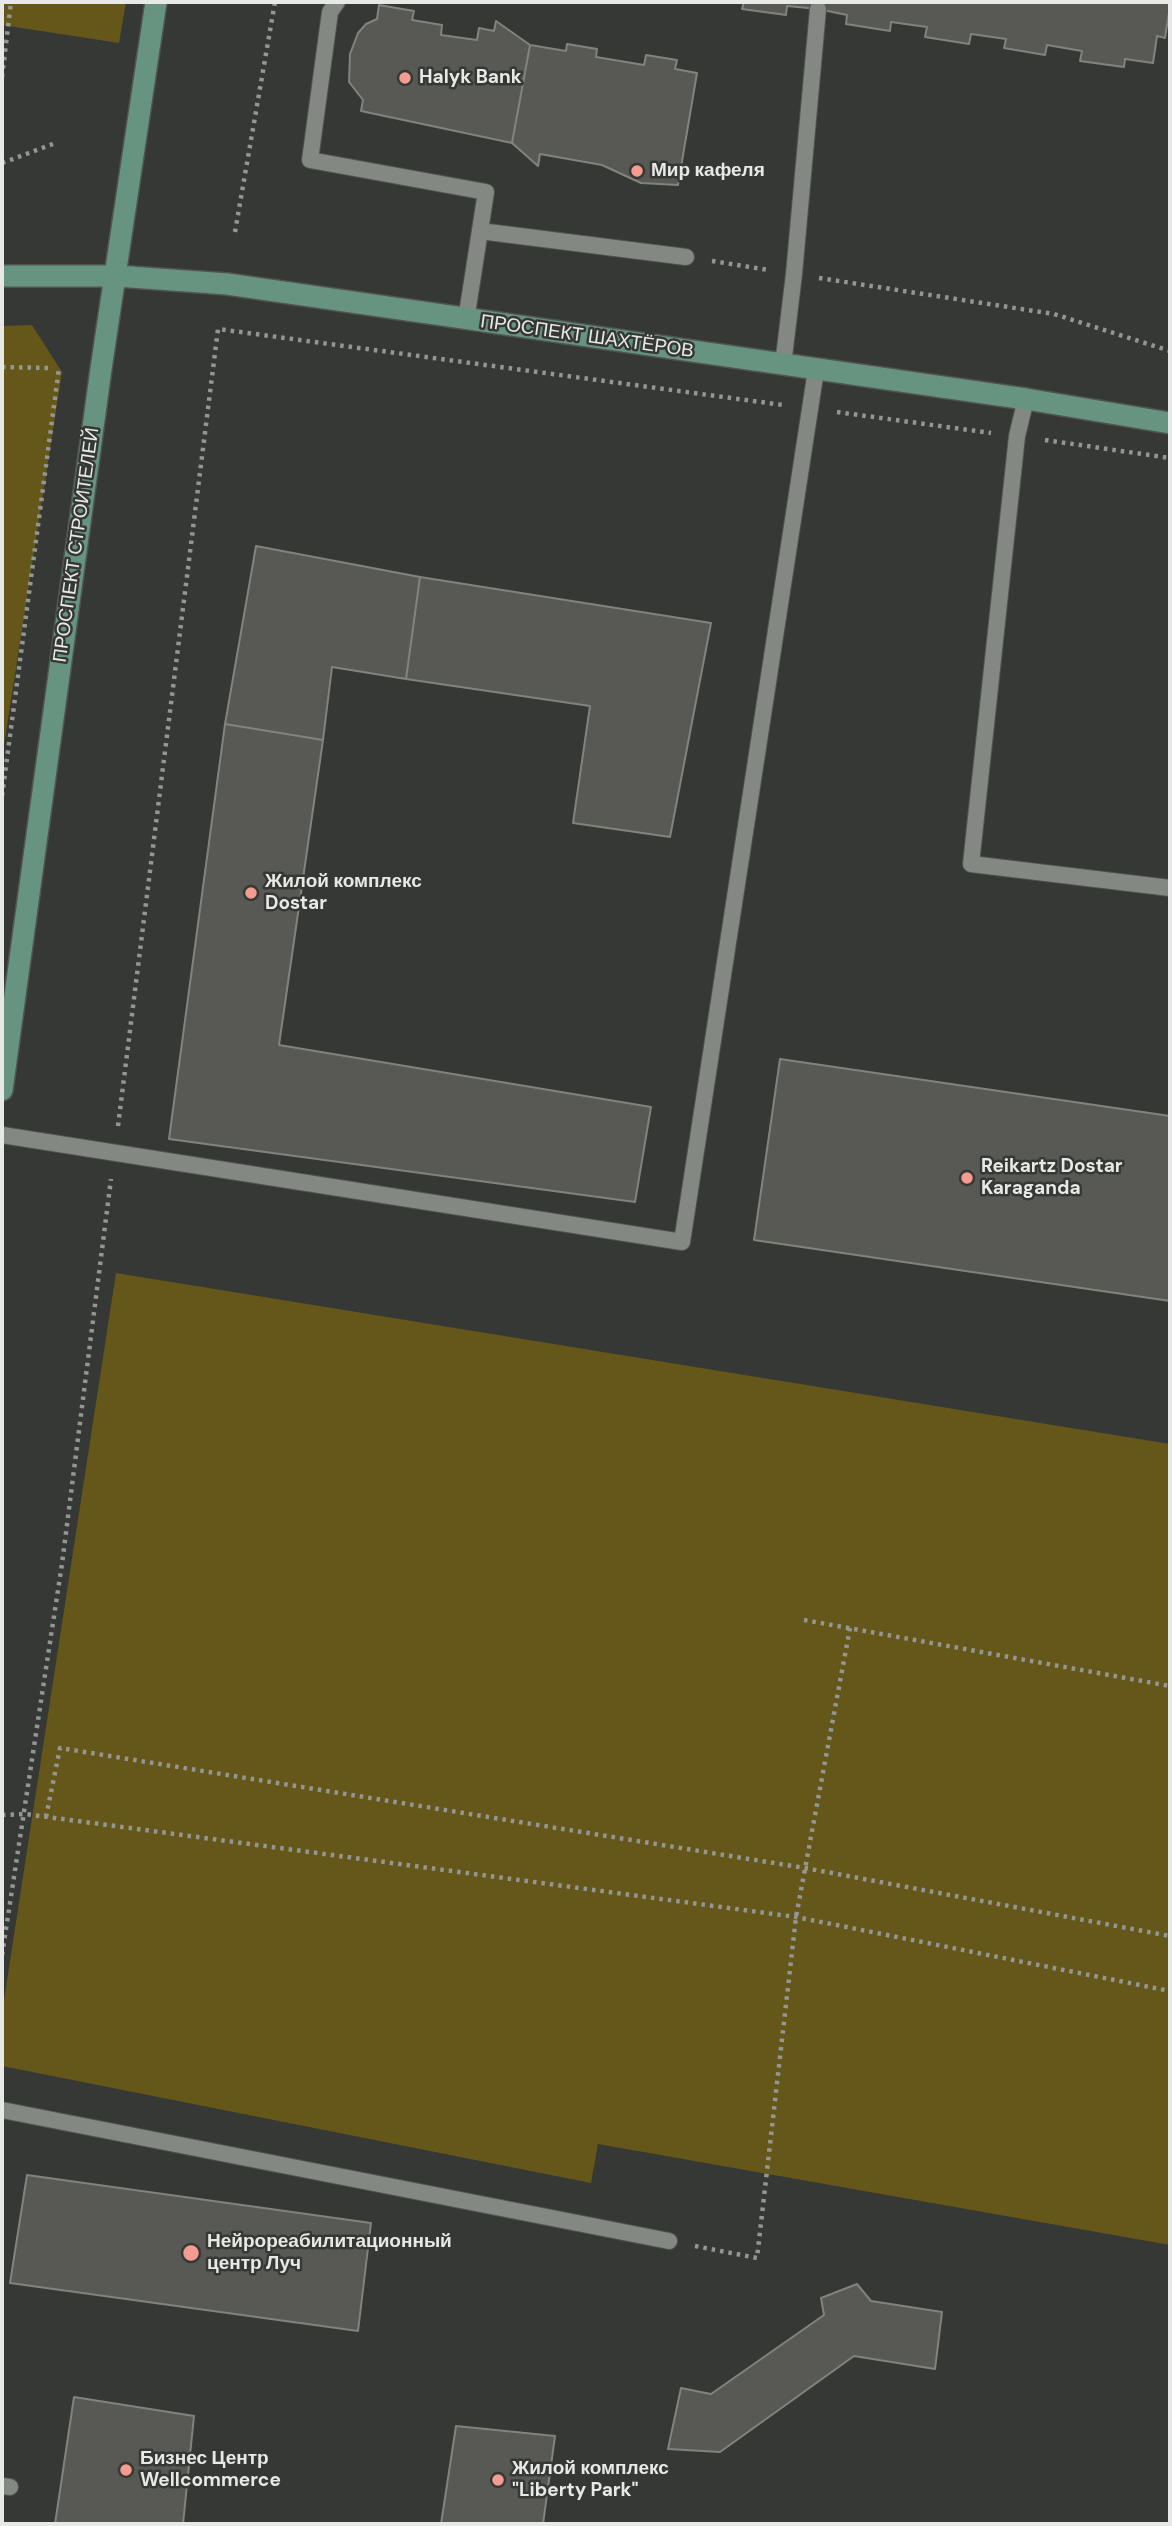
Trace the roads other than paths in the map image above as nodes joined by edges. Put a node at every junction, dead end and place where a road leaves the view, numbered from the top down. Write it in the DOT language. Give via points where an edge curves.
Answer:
graph roads {
  1 [pos="156,2"];
  2 [pos="337,2"];
  3 [pos="818,9"];
  4 [pos="480,231"];
  5 [pos="686,257"];
  6 [pos="2,276"];
  7 [pos="117,276"];
  8 [pos="466,320"];
  9 [pos="783,365"];
  10 [pos="816,370"];
  11 [pos="1026,400"];
  12 [pos="1170,423"];
  13 [pos="1170,888"];
  14 [pos="2,1090"];
  15 [pos="2,1135"];
  16 [pos="2,2110"];
  17 [pos="669,2241"];
  1 -- 7 [label="main road, ПРОСПЕКТ СТРОИТЕЛЕЙ"];
  2 -- 4 [label="lane" via="330,12 310,160 486,192"];
  3 -- 9 [label="lane"];
  4 -- 5 [label="lane"];
  4 -- 8 [label="lane"];
  6 -- 7 [label="main road, ПРОСПЕКТ ШАХТЁРОВ"];
  7 -- 8 [label="main road, ПРОСПЕКТ ШАХТЁРОВ" via="227,284"];
  7 -- 14 [label="main road, ПРОСПЕКТ СТРОИТЕЛЕЙ"];
  8 -- 9 [label="main road, ПРОСПЕКТ ШАХТЁРОВ"];
  9 -- 10 [label="main road, ПРОСПЕКТ ШАХТЁРОВ"];
  10 -- 11 [label="main road, ПРОСПЕКТ ШАХТЁРОВ"];
  10 -- 15 [label="lane" via="682,1242"];
  11 -- 12 [label="main road, ПРОСПЕКТ ШАХТЁРОВ"];
  11 -- 13 [label="lane" via="1017,436 971,864"];
  16 -- 17 [label="lane"];
}
